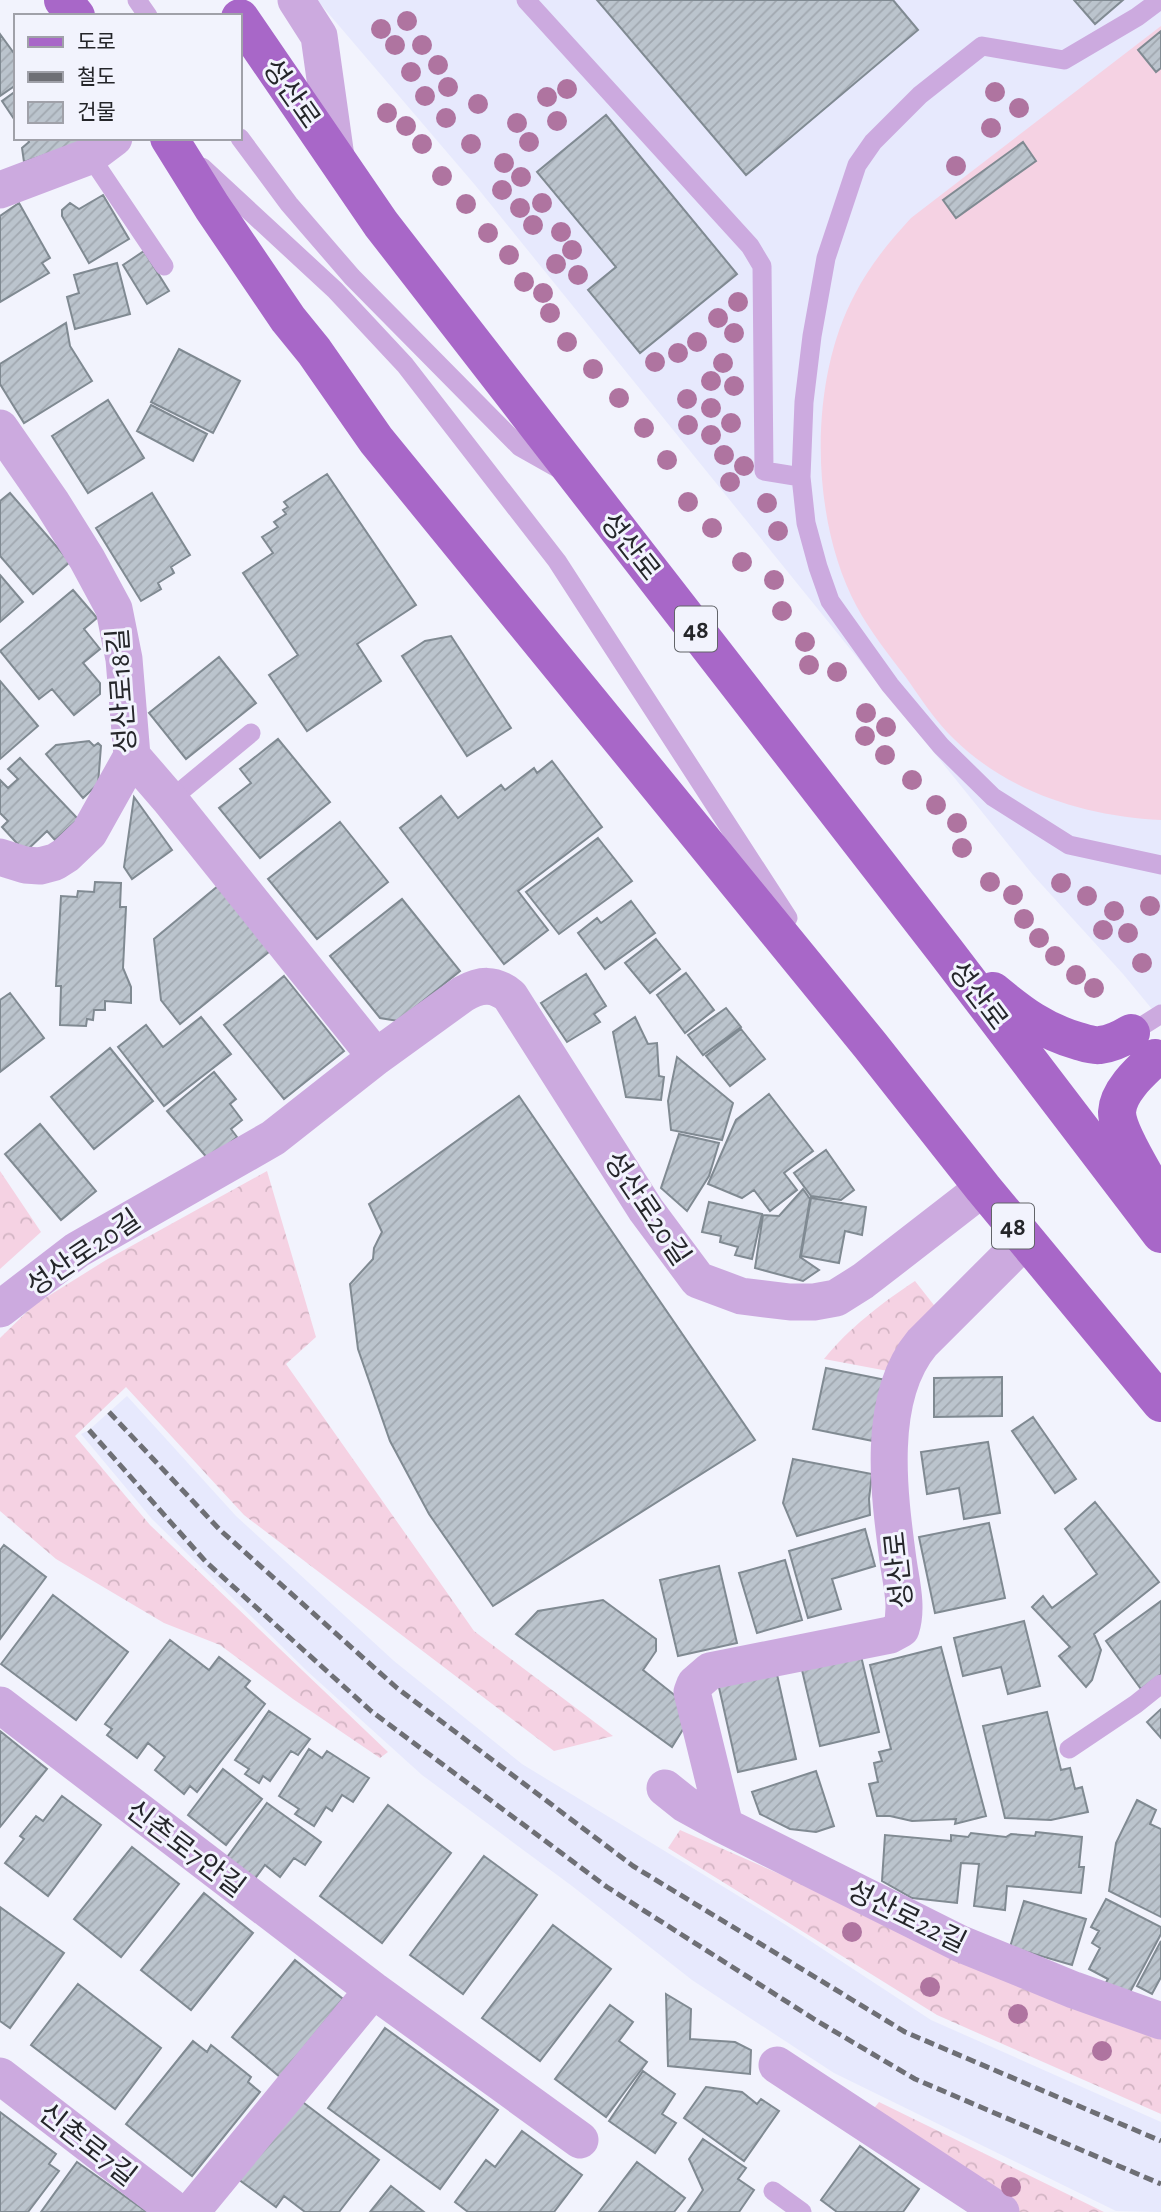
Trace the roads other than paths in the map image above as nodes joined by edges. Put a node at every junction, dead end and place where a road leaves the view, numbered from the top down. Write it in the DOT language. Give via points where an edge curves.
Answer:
graph roads {
  1 [pos="63,0"];
  2 [pos="296,0"];
  3 [pos="526,0"];
  4 [pos="1160,0"];
  5 [pos="74,14"];
  6 [pos="242,21"];
  7 [pos="171,140"];
  8 [pos="172,140"];
  9 [pos="241,140"];
  10 [pos="102,147"];
  11 [pos="336,157"];
  12 [pos="0,190"];
  13 [pos="164,266"];
  14 [pos="0,428"];
  15 [pos="801,477"];
  16 [pos="581,482"];
  17 [pos="251,733"];
  18 [pos="132,756"];
  19 [pos="170,800"];
  20 [pos="0,857"];
  21 [pos="1161,865"];
  22 [pos="946,952"];
  23 [pos="1152,1040"];
  24 [pos="870,1045"];
  25 [pos="376,1057"];
  26 [pos="982,1188"];
  27 [pos="1161,1203"];
  28 [pos="1161,1234"];
  29 [pos="1025,1240"];
  30 [pos="0,1309"];
  31 [pos="1161,1403"];
  32 [pos="1161,1684"];
  33 [pos="0,1705"];
  34 [pos="1069,1749"];
  35 [pos="665,1788"];
  36 [pos="725,1826"];
  37 [pos="373,1990"];
  38 [pos="1161,2021"];
  39 [pos="777,2065"];
  40 [pos="0,2076"];
  41 [pos="580,2140"];
  42 [pos="773,2191"];
  43 [pos="177,2212"];
  44 [pos="191,2212"];
  45 [pos="802,2212"];
  46 [pos="1001,2212"];
  1 -- 5 [label="main road"];
  2 -- 11 [label="street" via="319,36"];
  3 -- 15 [label="lane" via="756,256 761,266 764,471"];
  4 -- 15 [label="lane" via="1064,60 982,46 920,95 873,142 857,165 826,258 804,402"];
  6 -- 11 [label="main road, 성산로 / 48"];
  7 -- 24 [label="main road, 48" via="288,319 376,440"];
  8 -- 24 [label="lane" via="335,290 405,365 556,561"];
  9 -- 16 [label="lane" via="352,277 520,447"];
  10 -- 12 [label="street"];
  10 -- 13 [label="lane"];
  11 -- 16 [label="main road, 성산로 / 48" via="381,224"];
  14 -- 18 [label="street, 성산로18길" via="88,559 114,609 124,659"];
  15 -- 21 [label="lane" via="806,523 830,601 941,746 993,797 1069,845"];
  16 -- 22 [label="main road, 성산로 / 48"];
  17 -- 19 [label="lane"];
  18 -- 19 [label="street"];
  18 -- 20 [label="street, 성산로18길" via="89,834 66,855 40,866"];
  19 -- 25 [label="street"];
  22 -- 23 [label="main road" via="1046,1031 1094,1045"];
  22 -- 28 [label="main road, 성산로 / 48"];
  23 -- 27 [label="main road" via="1117,1111 1121,1130"];
  24 -- 26 [label="main road, 48"];
  25 -- 26 [label="street, 성산로20길" via="476,987 500,987 670,1245 698,1280 741,1296 790,1302 836,1298"];
  25 -- 30 [label="street, 성산로20길" via="273,1138 77,1250"];
  26 -- 29 [label="main road, 48"];
  29 -- 31 [label="main road, 48"];
  29 -- 36 [label="street, 성산로" via="922,1343 902,1377 891,1427 889,1472 905,1612 901,1629 710,1671 695,1684 692,1692"];
  32 -- 34 [label="lane"];
  33 -- 37 [label="street, 신촌로7안길"];
  35 -- 36 [label="street, 성산로22길"];
  36 -- 38 [label="street, 성산로22길" via="959,1943"];
  37 -- 41 [label="street, 신촌로7안길"];
  37 -- 44 [label="street"];
  39 -- 46 [label="street"];
  40 -- 43 [label="street, 신촌로7길"];
  42 -- 45 [label="lane"];
}
